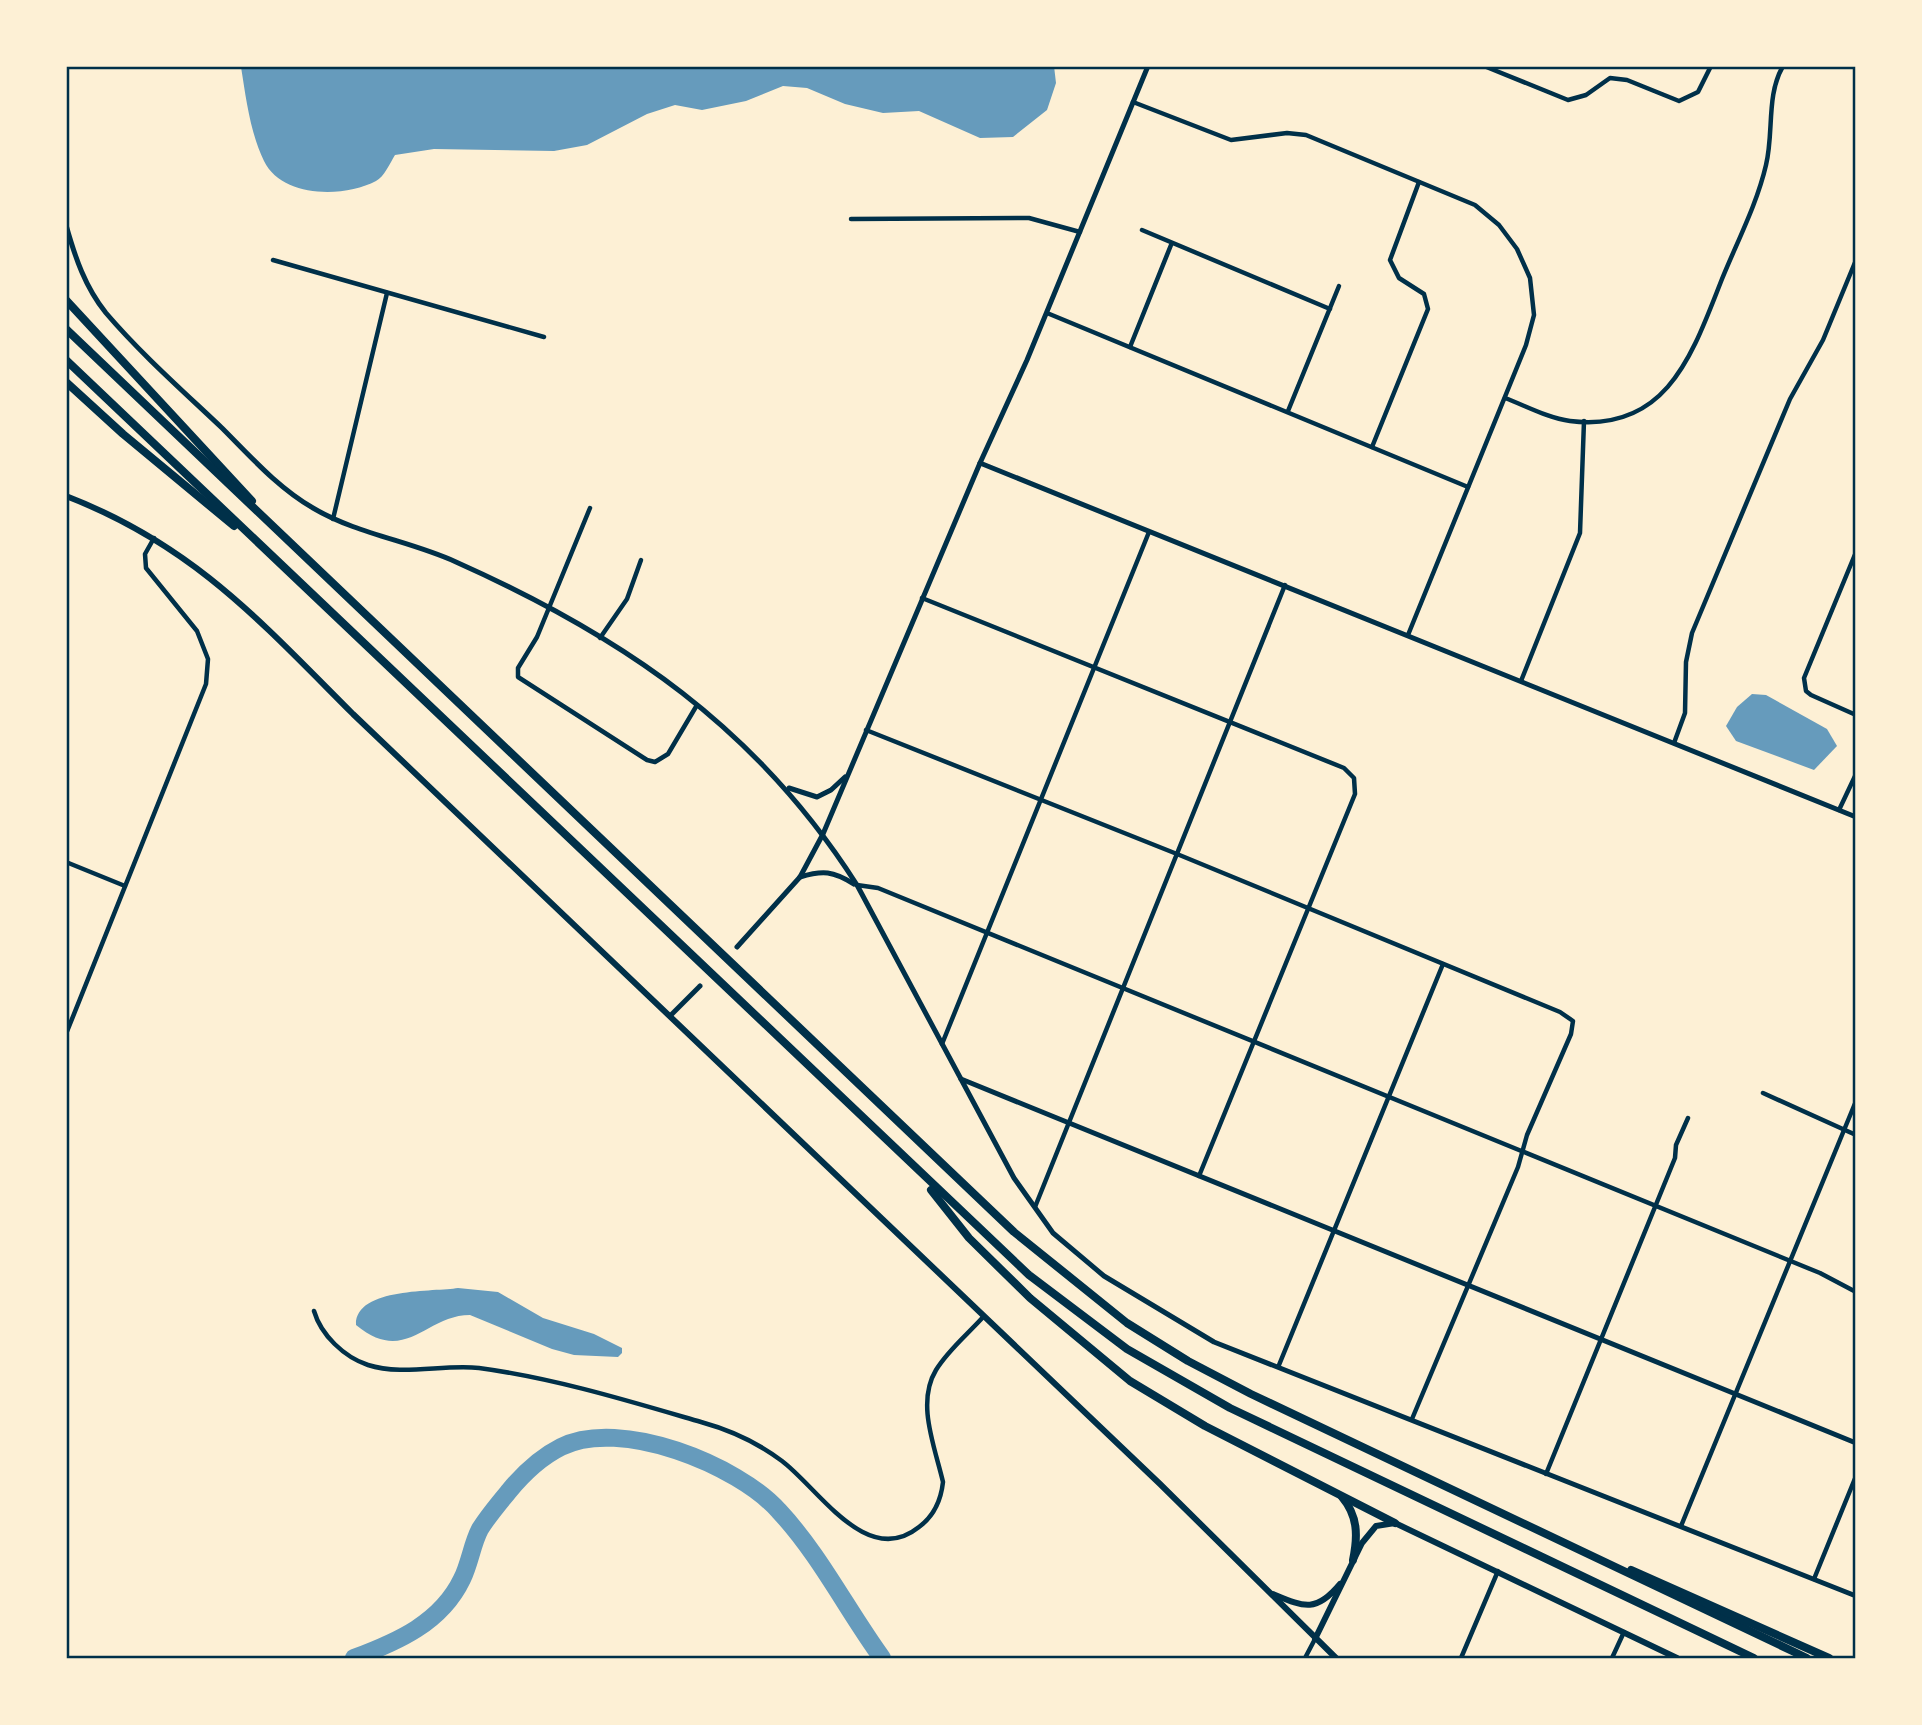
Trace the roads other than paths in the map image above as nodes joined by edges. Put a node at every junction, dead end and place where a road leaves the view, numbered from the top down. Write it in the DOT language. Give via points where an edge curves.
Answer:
graph roads {
  1 [pos="1148,66"];
  2 [pos="1484,66"];
  3 [pos="1711,66"];
  4 [pos="1783,66"];
  5 [pos="1133,102"];
  6 [pos="1419,183"];
  7 [pos="851,219"];
  8 [pos="66,225"];
  9 [pos="1142,230"];
  10 [pos="1080,232"];
  11 [pos="1171,245"];
  12 [pos="273,260"];
  13 [pos="1856,260"];
  14 [pos="1339,286"];
  15 [pos="387,293"];
  16 [pos="66,300"];
  17 [pos="1330,309"];
  18 [pos="1047,313"];
  19 [pos="66,329"];
  20 [pos="544,337"];
  21 [pos="1130,347"];
  22 [pos="66,360"];
  23 [pos="66,382"];
  24 [pos="1505,398"];
  25 [pos="1288,411"];
  26 [pos="1584,421"];
  27 [pos="1372,447"];
  28 [pos="979,463"];
  29 [pos="1468,487"];
  30 [pos="66,496"];
  31 [pos="590,508"];
  32 [pos="333,519"];
  33 [pos="269,522"];
  34 [pos="1149,531"];
  35 [pos="154,538"];
  36 [pos="253,539"];
  37 [pos="1856,552"];
  38 [pos="642,560"];
  39 [pos="1285,585"];
  40 [pos="922,598"];
  41 [pos="549,608"];
  42 [pos="1408,635"];
  43 [pos="600,638"];
  44 [pos="1094,666"];
  45 [pos="1521,681"];
  46 [pos="698,704"];
  47 [pos="1856,715"];
  48 [pos="1231,720"];
  49 [pos="866,730"];
  50 [pos="1674,743"];
  51 [pos="1856,774"];
  52 [pos="847,775"];
  53 [pos="785,786"];
  54 [pos="1041,800"];
  55 [pos="1839,810"];
  56 [pos="1856,817"];
  57 [pos="823,834"];
  58 [pos="1177,854"];
  59 [pos="66,862"];
  60 [pos="800,877"];
  61 [pos="857,885"];
  62 [pos="125,886"];
  63 [pos="1307,908"];
  64 [pos="987,935"];
  65 [pos="737,947"];
  66 [pos="1443,964"];
  67 [pos="700,986"];
  68 [pos="1122,990"];
  69 [pos="670,1016"];
  70 [pos="66,1034"];
  71 [pos="1252,1042"];
  72 [pos="942,1044"];
  73 [pos="960,1079"];
  74 [pos="1763,1093"];
  75 [pos="1389,1098"];
  76 [pos="1856,1101"];
  77 [pos="1688,1118"];
  78 [pos="1069,1123"];
  79 [pos="1844,1128"];
  80 [pos="1856,1135"];
  81 [pos="1523,1152"];
  82 [pos="911,1166"];
  83 [pos="1199,1177"];
  84 [pos="1656,1206"];
  85 [pos="1035,1208"];
  86 [pos="1333,1232"];
  87 [pos="1790,1261"];
  88 [pos="1469,1285"];
  89 [pos="1856,1292"];
  90 [pos="314,1311"];
  91 [pos="984,1316"];
  92 [pos="1602,1340"];
  93 [pos="1279,1366"];
  94 [pos="1735,1395"];
  95 [pos="1412,1419"];
  96 [pos="1856,1443"];
  97 [pos="1545,1474"];
  98 [pos="1856,1476"];
  99 [pos="1334,1490"];
  100 [pos="1395,1523"];
  101 [pos="1681,1526"];
  102 [pos="1353,1560"];
  103 [pos="1607,1563"];
  104 [pos="1499,1570"];
  105 [pos="1345,1577"];
  106 [pos="1814,1579"];
  107 [pos="1268,1592"];
  108 [pos="1856,1596"];
  109 [pos="1624,1632"];
  110 [pos="1315,1639"];
  111 [pos="1305,1658"];
  112 [pos="1336,1658"];
  113 [pos="1461,1658"];
  114 [pos="1612,1658"];
  115 [pos="1677,1658"];
  116 [pos="1754,1658"];
  117 [pos="1807,1658"];
  118 [pos="1829,1658"];
  1 -- 5 [label="street"];
  2 -- 3 [label="street" via="1568,100 1586,95 1610,78 1679,101 1698,92"];
  4 -- 26 [label="street" via="1774,93 1763,178 1689,360 1668,388 1645,406 1613,418"];
  5 -- 6 [label="street" via="1231,140 1306,135"];
  5 -- 10 [label="street"];
  6 -- 24 [label="street" via="1475,205 1499,225 1531,278 1534,315"];
  6 -- 27 [label="street" via="1390,260 1399,278 1424,294 1428,309"];
  7 -- 10 [label="street" via="1029,218"];
  8 -- 32 [label="street" via="90,290 120,329 281,485"];
  9 -- 11 [label="street"];
  10 -- 18 [label="street"];
  11 -- 17 [label="street"];
  11 -- 21 [label="street"];
  12 -- 15 [label="street"];
  13 -- 50 [label="street" via="1823,340 1790,399 1692,633 1685,713"];
  14 -- 17 [label="street"];
  15 -- 20 [label="street"];
  15 -- 32 [label="street"];
  16 -- 33 [label="highway"];
  17 -- 25 [label="street"];
  18 -- 21 [label="street"];
  18 -- 28 [label="street"];
  19 -- 33 [label="highway"];
  21 -- 25 [label="street"];
  22 -- 36 [label="highway"];
  23 -- 36 [label="highway"];
  24 -- 26 [label="street" via="1553,417"];
  24 -- 29 [label="street"];
  25 -- 27 [label="street"];
  26 -- 45 [label="street" via="1580,533"];
  27 -- 29 [label="street"];
  28 -- 34 [label="street"];
  28 -- 40 [label="street"];
  29 -- 42 [label="street"];
  30 -- 35 [label="main road"];
  31 -- 41 [label="street"];
  32 -- 41 [label="street" via="453,561"];
  33 -- 103 [label="highway" via="1014,1232 1126,1323 1251,1394"];
  34 -- 39 [label="street"];
  34 -- 44 [label="street"];
  35 -- 62 [label="street" via="145,554 146,568 197,631 208,671"];
  35 -- 69 [label="main road" via="246,607"];
  36 -- 82 [label="highway"];
  37 -- 47 [label="street" via="1804,678 1811,695"];
  38 -- 43 [label="street" via="626,598"];
  39 -- 42 [label="street"];
  39 -- 48 [label="street"];
  40 -- 44 [label="street"];
  40 -- 49 [label="street"];
  41 -- 43 [label="street"];
  41 -- 46 [label="street" via="518,668 518,677 646,760 655,762 668,754"];
  42 -- 45 [label="street"];
  43 -- 46 [label="street"];
  44 -- 48 [label="street"];
  44 -- 54 [label="street"];
  45 -- 50 [label="street"];
  46 -- 53 [label="street"];
  48 -- 58 [label="street"];
  48 -- 63 [label="street" via="1344,768 1354,778 1355,794"];
  49 -- 52 [label="street"];
  49 -- 54 [label="street"];
  50 -- 55 [label="street"];
  51 -- 55 [label="street"];
  52 -- 53 [label="street" via="817,797"];
  52 -- 57 [label="street"];
  53 -- 57 [label="street"];
  54 -- 58 [label="street"];
  54 -- 64 [label="street"];
  55 -- 56 [label="street"];
  57 -- 60 [label="street"];
  57 -- 61 [label="street"];
  58 -- 63 [label="street"];
  58 -- 68 [label="street"];
  59 -- 62 [label="street"];
  60 -- 61 [label="street" via="823,870"];
  60 -- 65 [label="street"];
  61 -- 64 [label="street" via="878,888"];
  61 -- 72 [label="street"];
  62 -- 70 [label="street"];
  63 -- 66 [label="street"];
  63 -- 71 [label="street"];
  64 -- 68 [label="street"];
  64 -- 72 [label="street"];
  66 -- 75 [label="street"];
  66 -- 81 [label="street" via="1573,1021"];
  67 -- 69 [label="street"];
  68 -- 71 [label="street"];
  68 -- 78 [label="street"];
  69 -- 91 [label="main road"];
  71 -- 75 [label="street"];
  71 -- 83 [label="street"];
  72 -- 73 [label="street"];
  73 -- 78 [label="street"];
  73 -- 85 [label="street"];
  74 -- 79 [label="street"];
  75 -- 81 [label="street"];
  75 -- 86 [label="street"];
  76 -- 79 [label="street"];
  77 -- 84 [label="street"];
  78 -- 83 [label="street"];
  78 -- 85 [label="street"];
  79 -- 80 [label="street"];
  79 -- 87 [label="street"];
  81 -- 84 [label="street"];
  81 -- 88 [label="street"];
  82 -- 99 [label="highway" via="969,1238 1093,1353 1166,1405"];
  82 -- 116 [label="highway" via="1062,1303 1160,1370 1242,1414"];
  83 -- 86 [label="street"];
  84 -- 87 [label="street"];
  84 -- 92 [label="street"];
  85 -- 93 [label="street" via="1079,1258 1125,1290 1214,1342"];
  86 -- 88 [label="street"];
  86 -- 93 [label="street"];
  87 -- 89 [label="street"];
  87 -- 94 [label="street"];
  88 -- 92 [label="street"];
  88 -- 95 [label="street"];
  90 -- 91 [label="street" via="332,1341 372,1366 500,1371 722,1429 781,1460 856,1529 897,1539 930,1517 942,1494 926,1404 930,1379"];
  91 -- 107 [label="main road"];
  92 -- 94 [label="street"];
  92 -- 97 [label="street"];
  93 -- 95 [label="street"];
  94 -- 96 [label="street"];
  94 -- 101 [label="street"];
  95 -- 97 [label="street"];
  97 -- 101 [label="street"];
  98 -- 106 [label="street"];
  99 -- 100 [label="highway"];
  99 -- 102 [label="highway" via="1354,1517"];
  100 -- 102 [label="main road" via="1376,1526"];
  100 -- 104 [label="main road"];
  101 -- 106 [label="street"];
  102 -- 105 [label="main road"];
  103 -- 117 [label="highway"];
  103 -- 118 [label="highway" via="1643,1573"];
  104 -- 109 [label="main road"];
  104 -- 113 [label="street"];
  105 -- 107 [label="main road" via="1329,1597 1313,1605"];
  105 -- 110 [label="main road"];
  106 -- 108 [label="street"];
  107 -- 110 [label="main road"];
  109 -- 114 [label="street"];
  109 -- 115 [label="main road"];
  110 -- 111 [label="street"];
  110 -- 112 [label="main road"];
}
